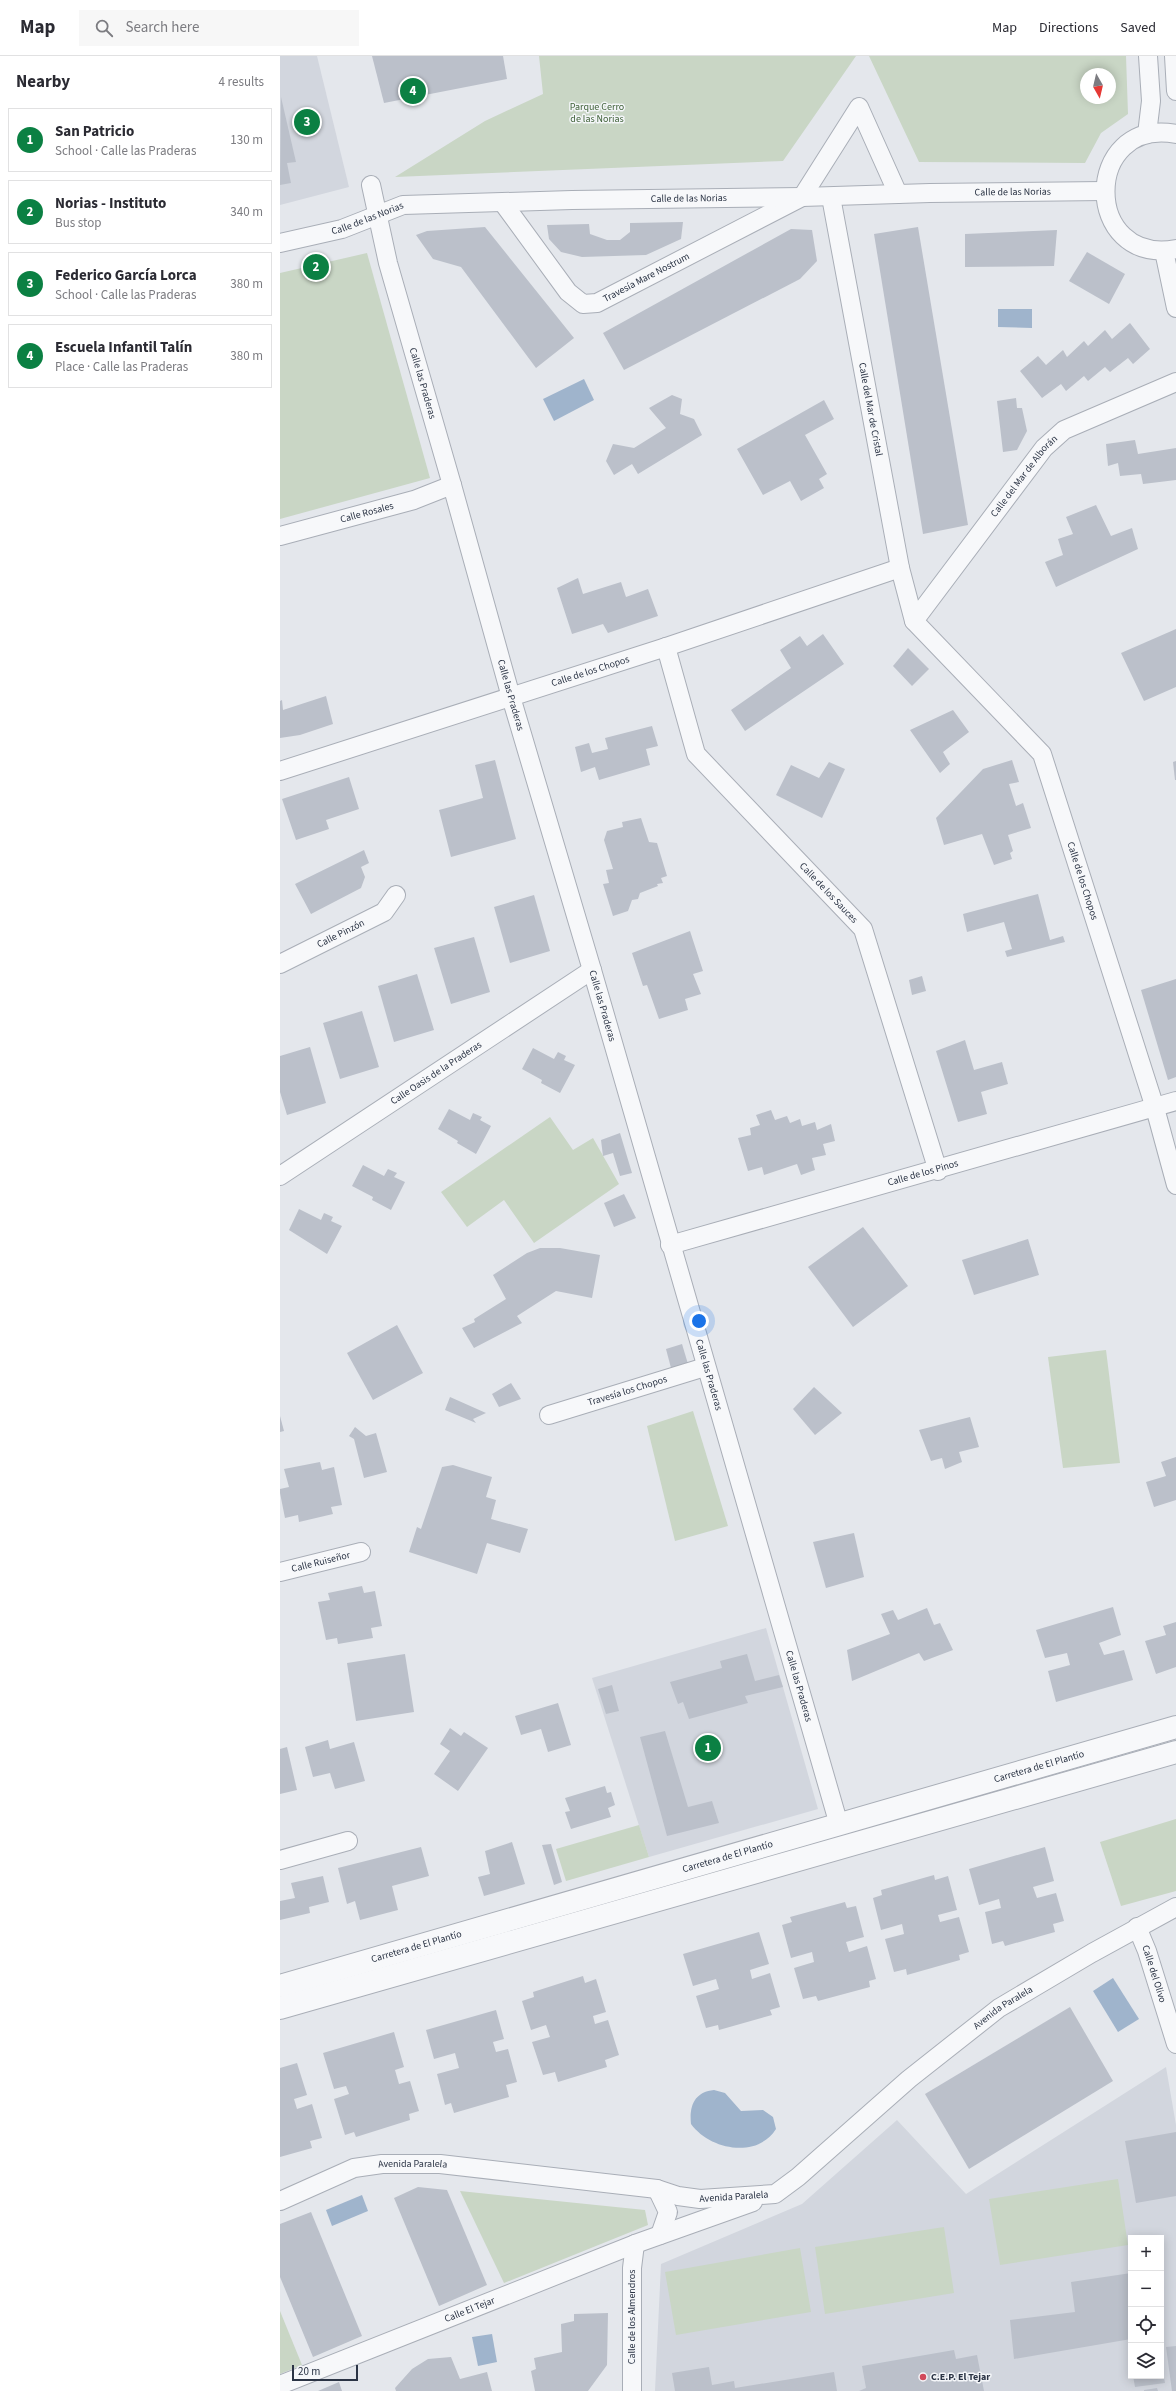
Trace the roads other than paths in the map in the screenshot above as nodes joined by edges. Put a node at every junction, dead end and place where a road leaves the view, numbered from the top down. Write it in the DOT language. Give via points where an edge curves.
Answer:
graph roads {
  1 [pos="1148,56"];
  2 [pos="1174,56"];
  3 [pos="1176,91"];
  4 [pos="1147,134"];
  5 [pos="1176,134"];
  6 [pos="371,186"];
  7 [pos="1104,191"];
  8 [pos="898,194"];
  9 [pos="802,197"];
  10 [pos="831,197"];
  11 [pos="503,203"];
  12 [pos="378,215"];
  13 [pos="280,243"];
  14 [pos="1170,250"];
  15 [pos="1176,308"];
  16 [pos="1176,382"];
  17 [pos="452,484"];
  18 [pos="280,536"];
  19 [pos="900,568"];
  20 [pos="914,622"];
  21 [pos="666,647"];
  22 [pos="510,697"];
  23 [pos="280,771"];
  24 [pos="396,895"];
  25 [pos="280,964"];
  26 [pos="592,970"];
  27 [pos="1176,1101"];
  28 [pos="1154,1108"];
  29 [pos="938,1171"];
  30 [pos="280,1176"];
  31 [pos="1176,1185"];
  32 [pos="670,1246"];
  33 [pos="705,1366"];
  34 [pos="549,1415"];
  35 [pos="361,1552"];
  36 [pos="280,1572"];
  37 [pos="1176,1727"];
  38 [pos="1176,1752"];
  39 [pos="838,1825"];
  40 [pos="348,1841"];
  41 [pos="280,1860"];
  42 [pos="1176,1907"];
  43 [pos="1137,1927"];
  44 [pos="280,1986"];
  45 [pos="280,2008"];
  46 [pos="1176,2044"];
  47 [pos="657,2189"];
  48 [pos="775,2194"];
  49 [pos="280,2201"];
  50 [pos="660,2235"];
  51 [pos="635,2244"];
  52 [pos="280,2385"];
  53 [pos="632,2391"];
  1 -- 4 [label="street" via="1151,101"];
  2 -- 3 [label="street"];
  4 -- 5 [label="street"];
  4 -- 7 [label="street" via="1129,143 1116,156 1107,173"];
  6 -- 12 [label="street, Calle las Praderas"];
  7 -- 8 [label="street, Calle de las Norias"];
  7 -- 14 [label="street" via="1107,210 1115,227 1129,240 1146,248"];
  8 -- 9 [label="street" via="859,107"];
  8 -- 10 [label="street, Calle de las Norias"];
  9 -- 10 [label="street, Calle de las Norias"];
  9 -- 11 [label="street, Calle de las Norias"];
  9 -- 11 [label="street, Travesía Mare Nostrum" via="597,303 583,304 568,292"];
  10 -- 19 [label="street, Calle del Mar de Cristal"];
  11 -- 12 [label="street, Calle de las Norias" via="403,205"];
  12 -- 13 [label="street, Calle de las Norias" via="342,229"];
  12 -- 17 [label="street, Calle las Praderas" via="388,263"];
  14 -- 15 [label="street"];
  16 -- 20 [label="street, Calle del Mar de Alborán" via="1064,430 1044,448"];
  17 -- 18 [label="street, Calle Rosales" via="414,500"];
  17 -- 22 [label="street, Calle las Praderas"];
  19 -- 20 [label="street, Calle del Mar de Cristal"];
  19 -- 21 [label="street, Calle de los Chopos"];
  20 -- 28 [label="street, Calle de los Chopos" via="1042,754"];
  21 -- 22 [label="street, Calle de los Chopos"];
  21 -- 29 [label="street, Calle de los Sauces" via="696,754 863,929"];
  22 -- 23 [label="street, Calle de los Chopos"];
  22 -- 26 [label="street, Calle las Praderas"];
  24 -- 25 [label="street, Calle Pinzón" via="384,912"];
  26 -- 30 [label="street, Calle Oasis de la Praderas"];
  26 -- 32 [label="street, Calle las Praderas"];
  27 -- 28 [label="street, Calle de los Pinos"];
  28 -- 29 [label="street, Calle de los Pinos"];
  28 -- 31 [label="street, Calle de los Chopos"];
  29 -- 32 [label="street, Calle de los Pinos"];
  32 -- 33 [label="street, Calle las Praderas"];
  33 -- 34 [label="street, Travesía los Chopos"];
  33 -- 39 [label="street, Calle las Praderas"];
  35 -- 36 [label="street, Calle Ruiseñor"];
  37 -- 39 [label="street, Carretera de El Plantío"];
  38 -- 45 [label="street, Carretera de El Plantío"];
  39 -- 44 [label="street, Carretera de El Plantío"];
  40 -- 41 [label="street"];
  42 -- 43 [label="street, Avenida Paralela"];
  43 -- 46 [label="street, Calle del Olivo"];
  43 -- 48 [label="street, Avenida Paralela" via="999,2008 909,2079 798,2177"];
  47 -- 48 [label="street, Avenida Paralela" via="678,2196 700,2199"];
  47 -- 49 [label="street, Avenida Paralela" via="440,2164 382,2164 354,2168"];
  47 -- 50 [label="street" via="668,2212"];
  48 -- 50 [label="street, Calle El Tejar"];
  50 -- 51 [label="street, Calle El Tejar"];
  51 -- 52 [label="street, Calle El Tejar"];
  51 -- 53 [label="street, Calle de los Almendros" via="632,2268"];
}
